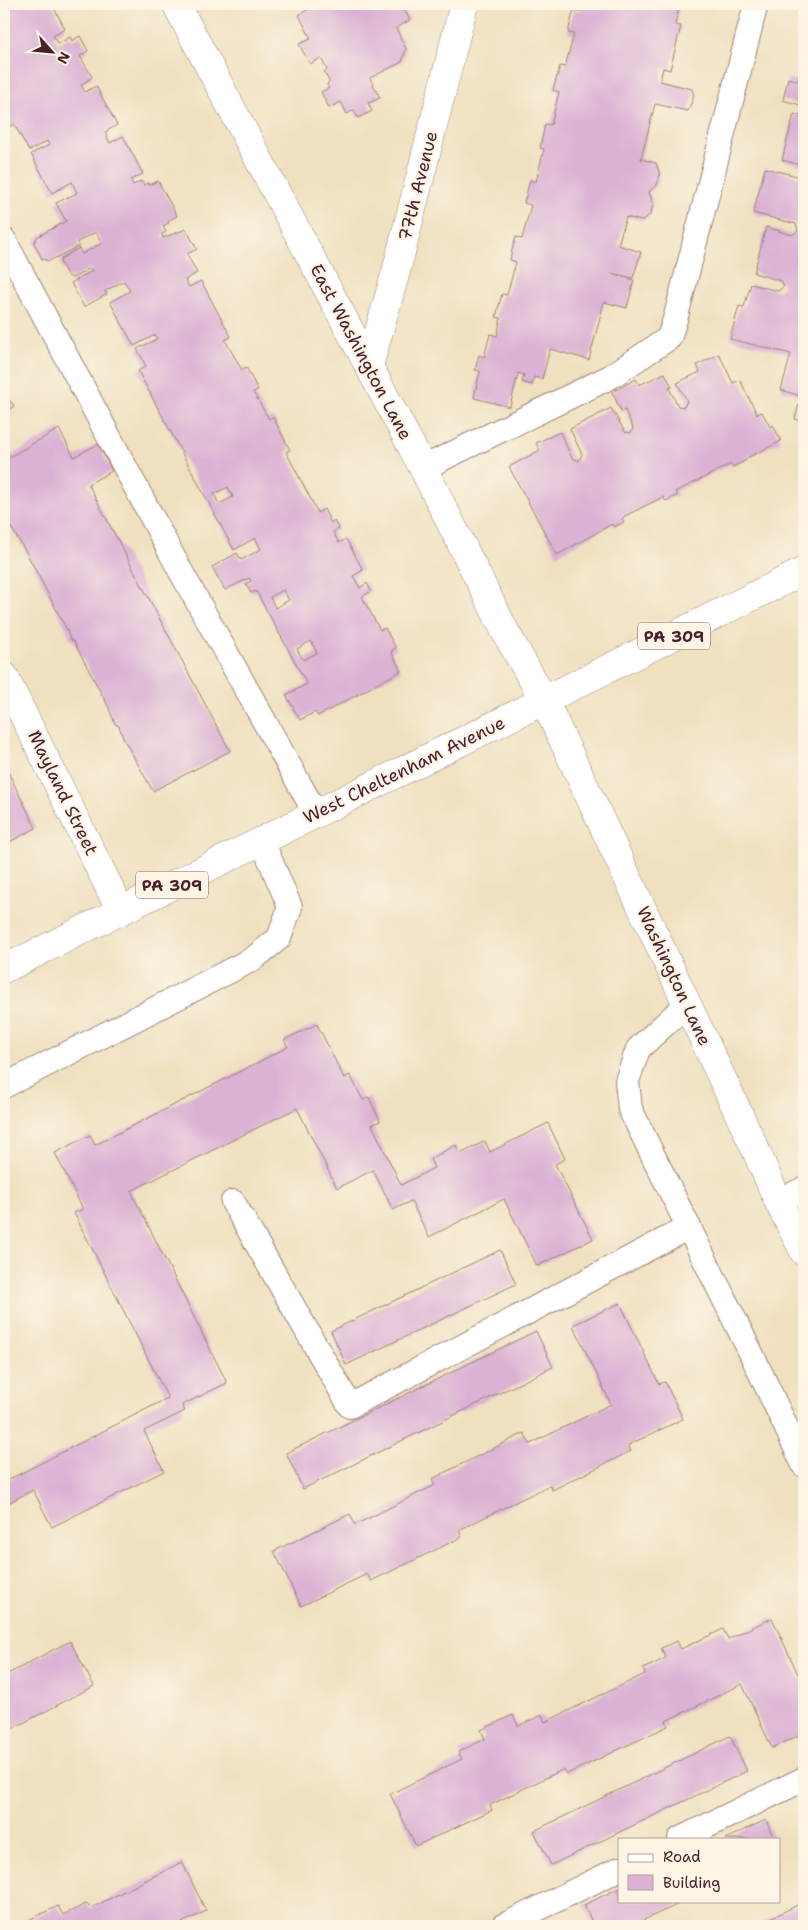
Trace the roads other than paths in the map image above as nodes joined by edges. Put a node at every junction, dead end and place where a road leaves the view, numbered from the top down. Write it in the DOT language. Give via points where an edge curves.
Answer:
graph roads {
  1 [pos="176,4"];
  2 [pos="464,4"];
  3 [pos="756,4"];
  4 [pos="4,240"];
  5 [pos="369,366"];
  6 [pos="423,468"];
  7 [pos="804,571"];
  8 [pos="5,681"];
  9 [pos="544,700"];
  10 [pos="316,814"];
  11 [pos="262,840"];
  12 [pos="121,911"];
  13 [pos="4,969"];
  14 [pos="687,1004"];
  15 [pos="4,1086"];
  16 [pos="804,1188"];
  17 [pos="778,1201"];
  18 [pos="233,1202"];
  19 [pos="689,1227"];
  20 [pos="804,1252"];
  21 [pos="804,1465"];
  22 [pos="804,1779"];
  23 [pos="682,1838"];
  24 [pos="618,1869"];
  25 [pos="503,1926"];
  1 -- 5 [label="main road, East Washington Lane"];
  2 -- 5 [label="main road, 77th Avenue"];
  3 -- 6 [label="lane" via="669,338 610,377"];
  4 -- 10 [label="lane" via="185,579"];
  5 -- 6 [label="main road, East Washington Lane"];
  6 -- 9 [label="main road, East Washington Lane" via="506,633"];
  7 -- 9 [label="main road, West Cheltenham Avenue / PA 309"];
  8 -- 12 [label="main road, Mayland Street"];
  9 -- 10 [label="main road, West Cheltenham Avenue / PA 309"];
  9 -- 14 [label="main road, Washington Lane"];
  10 -- 11 [label="main road, West Cheltenham Avenue / PA 309"];
  11 -- 12 [label="main road, West Cheltenham Avenue / PA 309"];
  11 -- 15 [label="lane" via="290,907 279,938 253,959"];
  12 -- 13 [label="main road, West Cheltenham Avenue / PA 309"];
  14 -- 17 [label="main road, Washington Lane"];
  14 -- 19 [label="lane" via="638,1049 627,1081 630,1109"];
  16 -- 17 [label="lane"];
  17 -- 20 [label="main road, Washington Lane"];
  18 -- 19 [label="lane" via="350,1406"];
  19 -- 21 [label="lane"];
  22 -- 23 [label="lane"];
  24 -- 25 [label="lane"];
}
